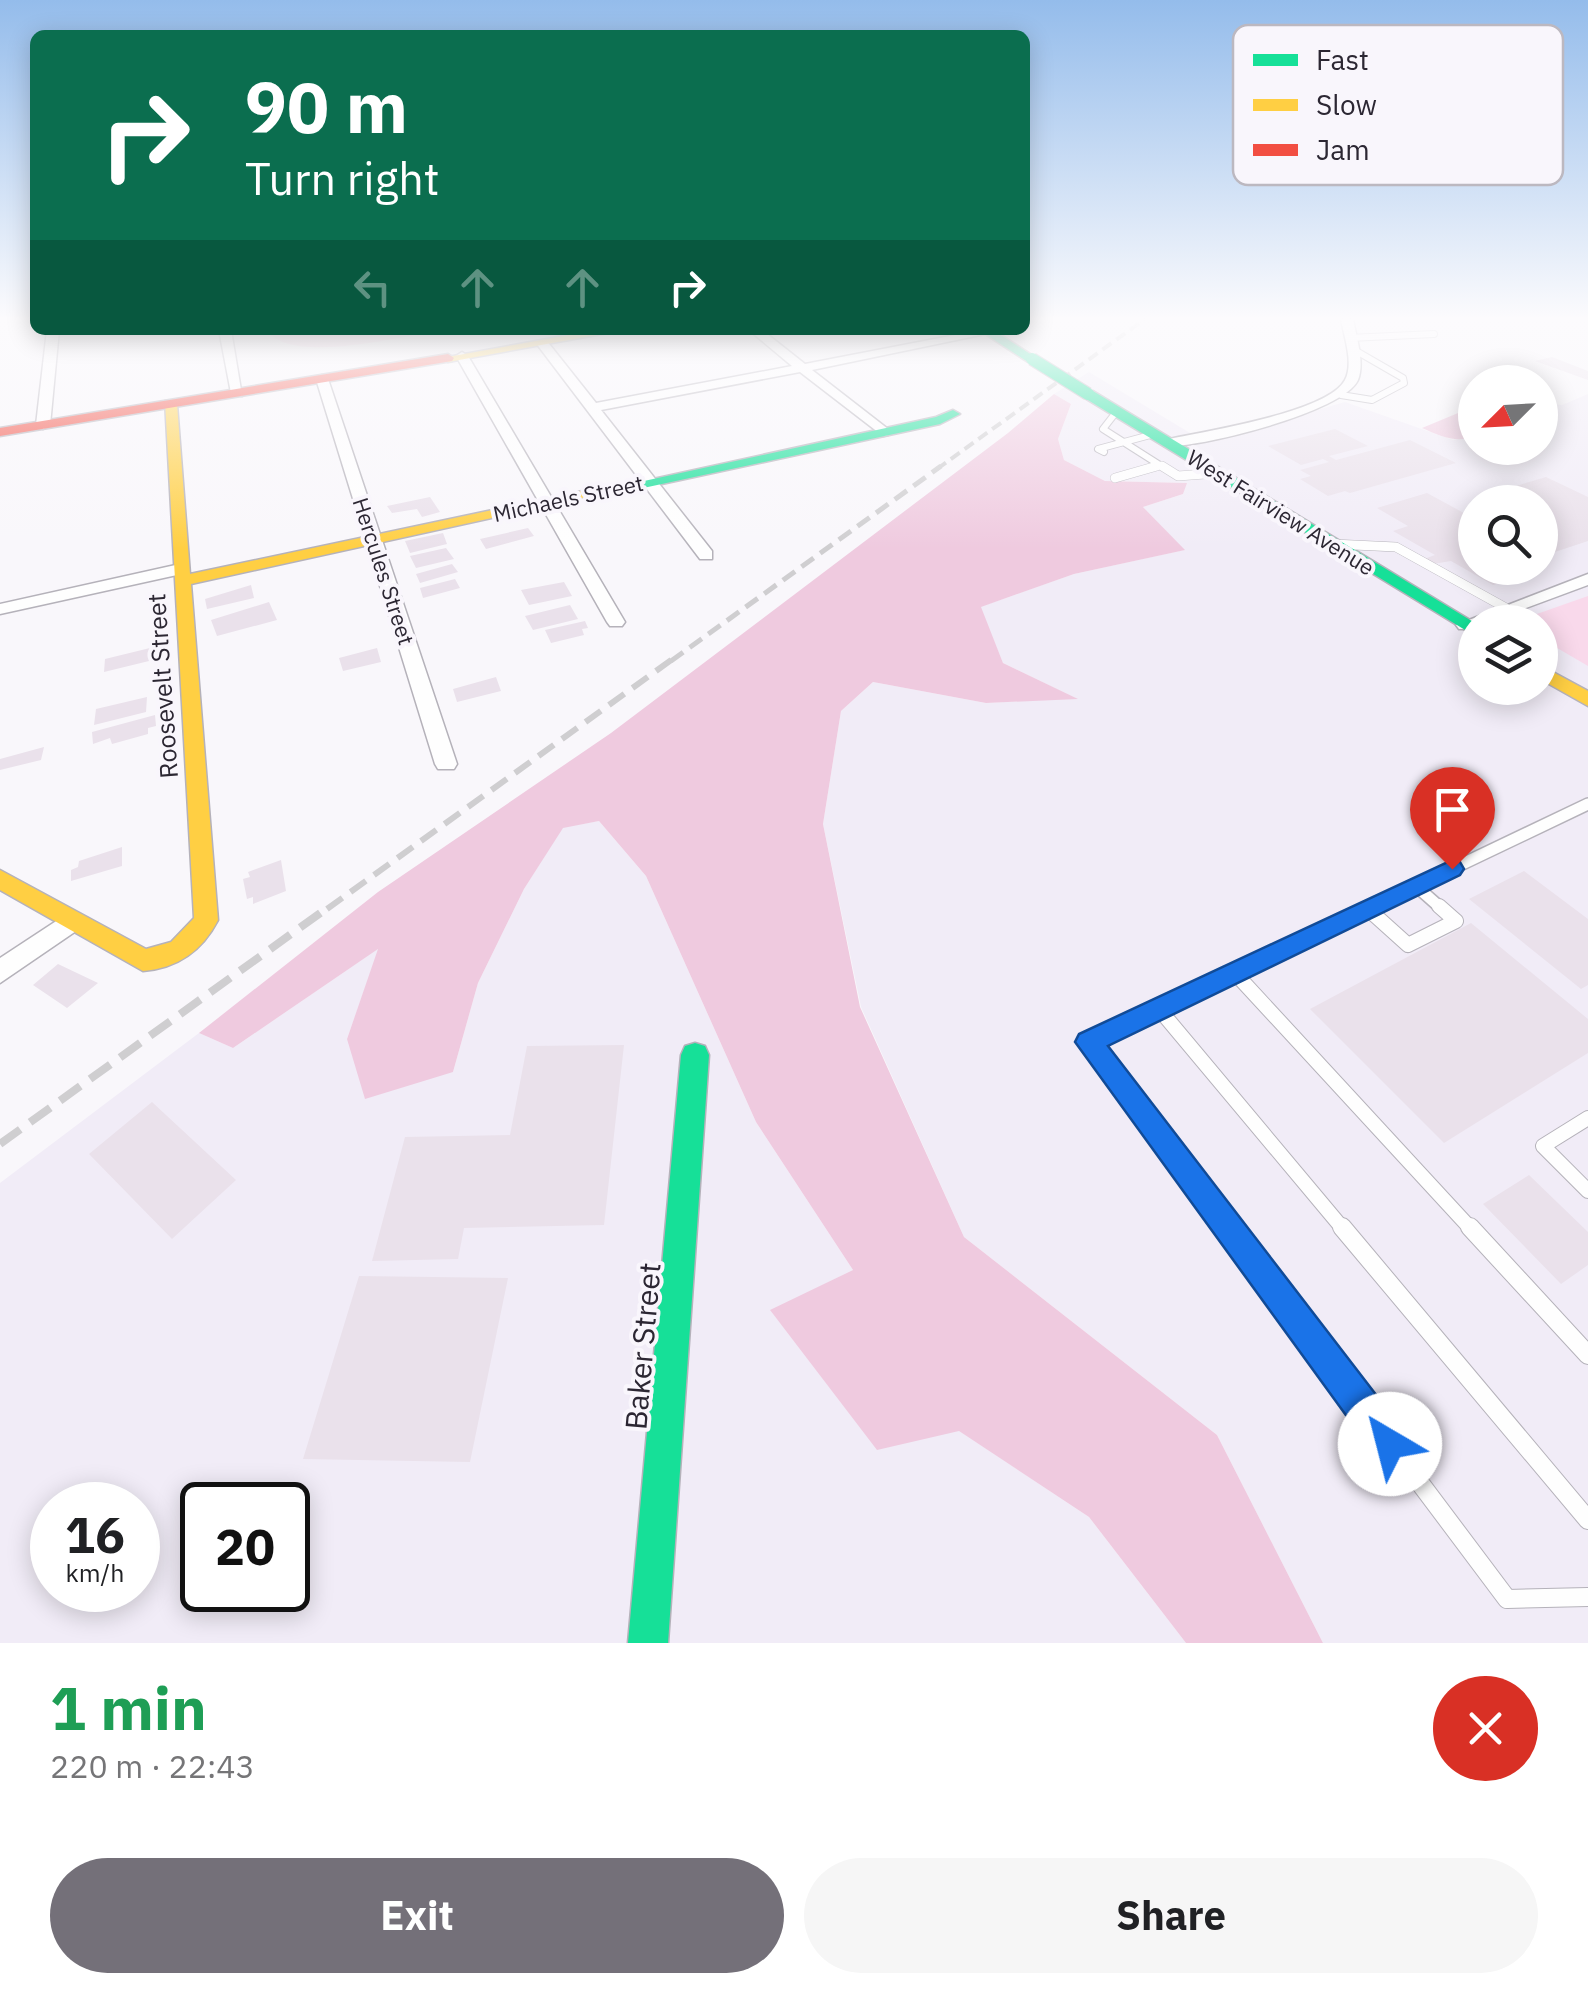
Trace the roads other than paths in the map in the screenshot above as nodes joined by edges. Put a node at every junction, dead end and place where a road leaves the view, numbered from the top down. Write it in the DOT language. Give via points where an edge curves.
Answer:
graph roads {
  1 [pos="46,396"];
  2 [pos="221,396"];
  3 [pos="327,396"];
  4 [pos="485,396"];
  5 [pos="583,396"];
  6 [pos="655,396"];
  7 [pos="838,396"];
  8 [pos="1091,396"];
  9 [pos="1339,396"];
  10 [pos="1345,396"];
  11 [pos="1380,396"];
  12 [pos="170,404"];
  13 [pos="592,408"];
  14 [pos="1117,411"];
  15 [pos="952,414"];
  16 [pos="42,425"];
  17 [pos="0,432"];
  18 [pos="883,432"];
  19 [pos="1124,442"];
  20 [pos="1162,448"];
  21 [pos="1104,452"];
  22 [pos="1125,466"];
  23 [pos="1134,472"];
  24 [pos="1115,478"];
  25 [pos="648,481"];
  26 [pos="547,502"];
  27 [pos="373,538"];
  28 [pos="1333,544"];
  29 [pos="706,555"];
  30 [pos="181,575"];
  31 [pos="1588,579"];
  32 [pos="1501,605"];
  33 [pos="1514,605"];
  34 [pos="0,608"];
  35 [pos="1458,621"];
  36 [pos="616,622"];
  37 [pos="1558,682"];
  38 [pos="1588,700"];
  39 [pos="446,764"];
  40 [pos="1588,804"];
  41 [pos="0,879"];
  42 [pos="1416,886"];
  43 [pos="1368,909"];
  44 [pos="70,922"];
  45 [pos="0,972"];
  46 [pos="1234,972"];
  47 [pos="1159,1009"];
  48 [pos="695,1055"];
  49 [pos="1588,1118"];
  50 [pos="1588,1192"];
  51 [pos="1588,1356"];
  52 [pos="1588,1520"];
  53 [pos="1588,1597"];
  54 [pos="648,1643"];
  1 -- 16 [label="street"];
  2 -- 12 [label="street"];
  3 -- 27 [label="street, Hercules Street"];
  4 -- 26 [label="street"];
  5 -- 13 [label="street"];
  6 -- 13 [label="street"];
  7 -- 18 [label="street"];
  8 -- 14 [label="street, West Fairview Avenue, bridge"];
  9 -- 20 [label="street"];
  10 -- 11 [label="lane"];
  12 -- 16 [label="street"];
  12 -- 30 [label="street, Roosevelt Street"];
  13 -- 25 [label="street"];
  14 -- 19 [label="lane" via="1103,429"];
  14 -- 20 [label="street, West Fairview Avenue"];
  15 -- 18 [label="street, Michaels Street"];
  16 -- 17 [label="street"];
  18 -- 25 [label="street, Michaels Street"];
  19 -- 20 [label="lane"];
  19 -- 20 [label="lane"];
  19 -- 21 [label="lane" via="1098,449"];
  20 -- 23 [label="lane"];
  20 -- 28 [label="street, West Fairview Avenue" via="1218,473"];
  22 -- 23 [label="lane"];
  23 -- 24 [label="lane"];
  25 -- 26 [label="street, Michaels Street"];
  25 -- 29 [label="street"];
  26 -- 27 [label="street, Michaels Street"];
  26 -- 36 [label="street"];
  27 -- 30 [label="street, Michaels Street"];
  27 -- 39 [label="street, Hercules Street"];
  28 -- 32 [label="lane" via="1396,547"];
  28 -- 35 [label="street, West Fairview Avenue"];
  30 -- 34 [label="street, Michaels Street"];
  30 -- 44 [label="street, Roosevelt Street" via="206,920 178,953 143,960"];
  31 -- 33 [label="street"];
  37 -- 38 [label="street"];
  40 -- 42 [label="lane"];
  41 -- 44 [label="street"];
  42 -- 43 [label="lane"];
  42 -- 43 [label="lane" via="1456,921 1408,944"];
  43 -- 46 [label="lane"];
  44 -- 45 [label="street"];
  46 -- 47 [label="lane"];
  46 -- 51 [label="lane"];
  47 -- 52 [label="lane"];
  47 -- 53 [label="lane" via="1088,1042 1506,1599"];
  48 -- 54 [label="street, Baker Street"];
  49 -- 50 [label="lane" via="1543,1146"];
}
